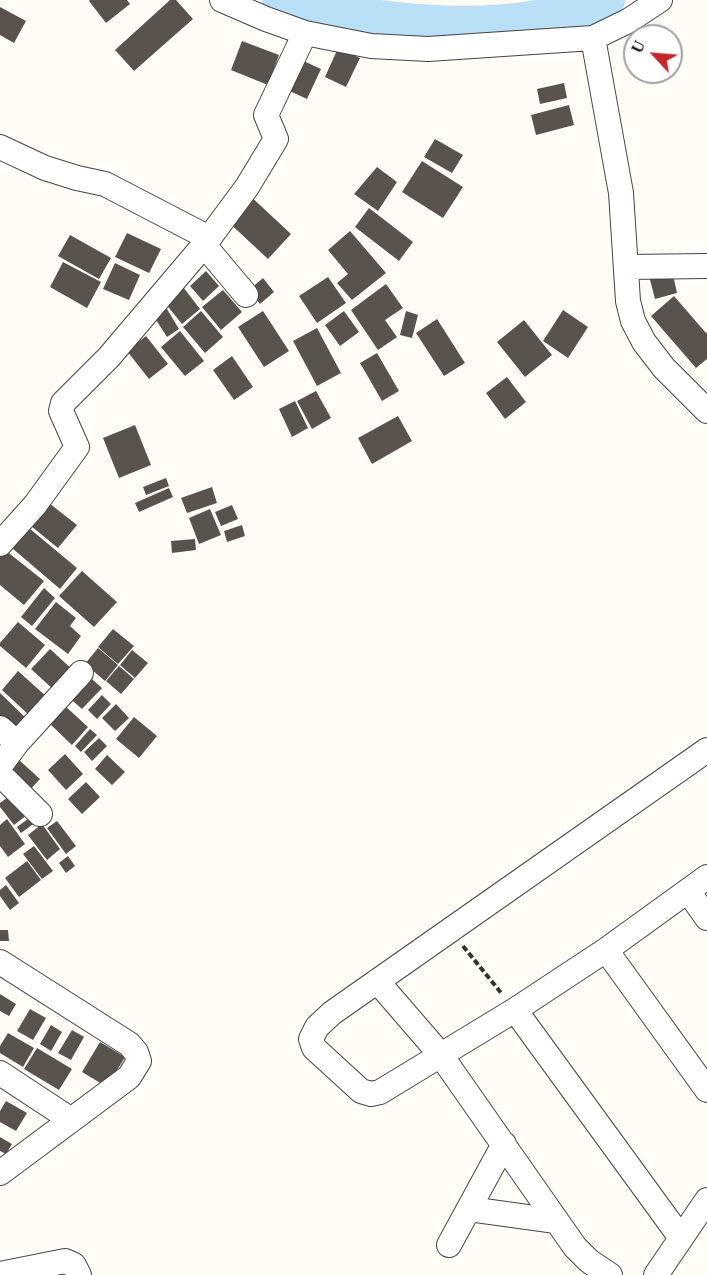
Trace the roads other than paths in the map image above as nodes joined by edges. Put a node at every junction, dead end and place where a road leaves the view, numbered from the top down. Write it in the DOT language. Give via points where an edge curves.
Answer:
graph roads {
  1 [pos="222,0"];
  2 [pos="660,0"];
  3 [pos="305,33"];
  4 [pos="593,38"];
  5 [pos="0,147"];
  6 [pos="207,241"];
  7 [pos="707,266"];
  8 [pos="626,267"];
  9 [pos="246,295"];
  10 [pos="707,411"];
  11 [pos="0,544"];
  12 [pos="81,673"];
  13 [pos="8,736"];
  14 [pos="707,750"];
  15 [pos="2,776"];
  16 [pos="40,814"];
  17 [pos="698,884"];
  18 [pos="707,918"];
  19 [pos="606,950"];
  20 [pos="0,962"];
  21 [pos="377,981"];
  22 [pos="515,1010"];
  23 [pos="440,1054"];
  24 [pos="0,1072"];
  25 [pos="707,1090"];
  26 [pos="70,1119"];
  27 [pos="504,1144"];
  28 [pos="0,1173"];
  29 [pos="707,1200"];
  30 [pos="469,1209"];
  31 [pos="556,1221"];
  32 [pos="681,1238"];
  33 [pos="449,1245"];
  34 [pos="0,1274"];
  35 [pos="79,1275"];
  36 [pos="610,1275"];
  37 [pos="656,1275"];
  1 -- 3 [label="street"];
  2 -- 4 [label="street"];
  3 -- 4 [label="street" via="371,46 428,49"];
  3 -- 6 [label="street" via="266,115 275,140 247,187"];
  4 -- 8 [label="street" via="621,193"];
  5 -- 6 [label="street" via="45,168 114,188"];
  6 -- 9 [label="street"];
  6 -- 11 [label="street" via="109,357 61,406 77,447 35,505"];
  7 -- 8 [label="street"];
  8 -- 10 [label="street" via="628,301 644,342"];
  12 -- 13 [label="street"];
  13 -- 15 [label="street"];
  14 -- 21 [label="street"];
  15 -- 16 [label="street"];
  17 -- 18 [label="street"];
  17 -- 19 [label="street"];
  19 -- 22 [label="street"];
  19 -- 25 [label="street"];
  20 -- 26 [label="street" via="136,1052 139,1061 129,1077"];
  21 -- 23 [label="street"];
  21 -- 23 [label="street" via="317,1027 311,1039 314,1048 361,1091 371,1094"];
  22 -- 23 [label="street"];
  22 -- 32 [label="street"];
  23 -- 27 [label="street"];
  24 -- 26 [label="street"];
  26 -- 28 [label="street"];
  27 -- 30 [label="street"];
  27 -- 31 [label="street"];
  29 -- 32 [label="street"];
  30 -- 31 [label="street"];
  30 -- 33 [label="street"];
  31 -- 36 [label="street" via="589,1261"];
  32 -- 37 [label="street"];
  34 -- 35 [label="street" via="65,1261 74,1265"];
}
